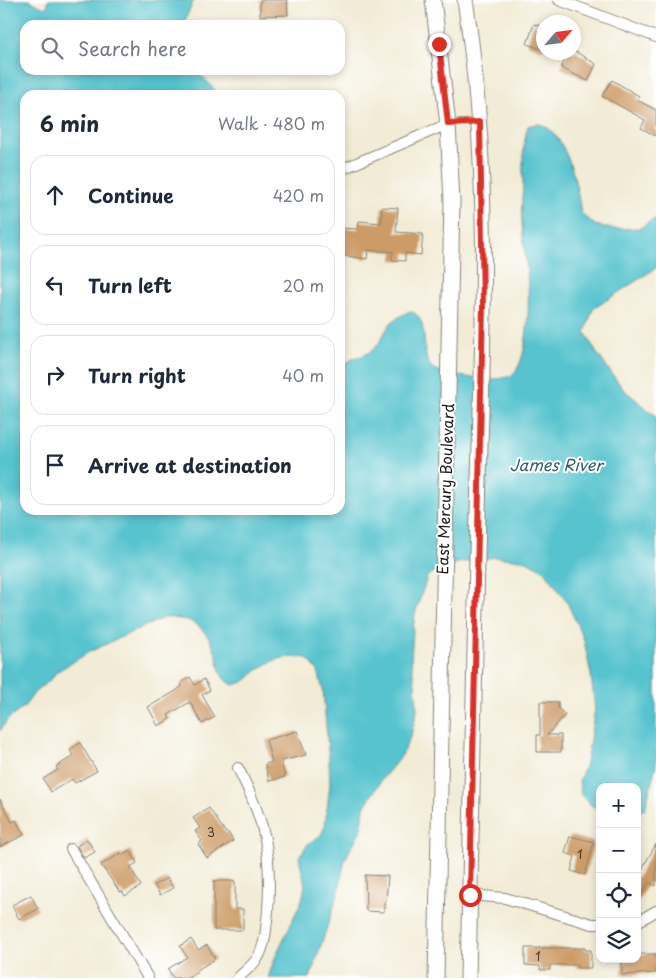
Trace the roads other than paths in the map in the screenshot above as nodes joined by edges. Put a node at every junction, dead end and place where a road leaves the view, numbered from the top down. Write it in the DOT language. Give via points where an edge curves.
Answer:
graph roads {
  1 [pos="433,0"];
  2 [pos="465,0"];
  3 [pos="559,0"];
  4 [pos="656,36"];
  5 [pos="480,122"];
  6 [pos="448,124"];
  7 [pos="345,168"];
  8 [pos="238,768"];
  9 [pos="71,849"];
  10 [pos="470,895"];
  11 [pos="656,911"];
  12 [pos="641,920"];
  13 [pos="596,924"];
  14 [pos="148,978"];
  15 [pos="238,978"];
  16 [pos="436,978"];
  17 [pos="468,978"];
  1 -- 6 [label="main road, East Mercury Boulevard"];
  2 -- 5 [label="main road"];
  3 -- 4 [label="street"];
  5 -- 6 [label="lane"];
  5 -- 10 [label="main road" via="483,358"];
  6 -- 7 [label="street"];
  6 -- 16 [label="main road, East Mercury Boulevard" via="452,201 450,357"];
  8 -- 15 [label="street" via="252,796 265,835 270,882 262,948 257,959"];
  9 -- 14 [label="street"];
  10 -- 13 [label="street" via="505,898"];
  10 -- 17 [label="main road"];
  11 -- 12 [label="street"];
}
